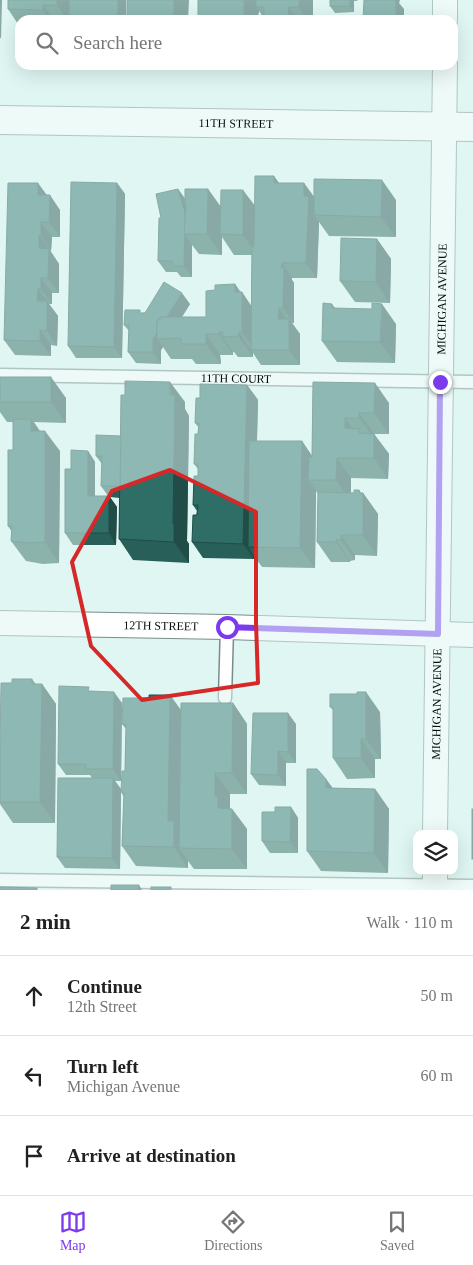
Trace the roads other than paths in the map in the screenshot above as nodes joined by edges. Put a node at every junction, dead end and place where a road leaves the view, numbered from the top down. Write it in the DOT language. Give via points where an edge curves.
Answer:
graph roads {
  1 [pos="446,0"];
  2 [pos="445,15"];
  3 [pos="445,70"];
  4 [pos="0,120"];
  5 [pos="444,127"];
  6 [pos="473,127"];
  7 [pos="0,375"];
  8 [pos="440,382"];
  9 [pos="473,382"];
  10 [pos="0,623"];
  11 [pos="227,627"];
  12 [pos="438,634"];
  13 [pos="473,635"];
  14 [pos="225,698"];
  15 [pos="435,830"];
  16 [pos="0,880"];
  17 [pos="435,882"];
  18 [pos="473,886"];
  1 -- 2 [label="street"];
  3 -- 5 [label="street, MICHIGAN AVENUE"];
  4 -- 5 [label="street, 11TH STREET"];
  5 -- 6 [label="street, 11TH STREET"];
  5 -- 8 [label="street, MICHIGAN AVENUE"];
  7 -- 8 [label="lane, 11TH COURT"];
  8 -- 9 [label="lane, 11TH COURT"];
  8 -- 12 [label="street, MICHIGAN AVENUE"];
  10 -- 11 [label="street, 12TH STREET"];
  11 -- 12 [label="street, 12TH STREET"];
  11 -- 14 [label="lane"];
  12 -- 13 [label="street, 12TH STREET"];
  12 -- 15 [label="street, MICHIGAN AVENUE"];
  16 -- 17 [label="lane"];
  17 -- 18 [label="lane"];
}
